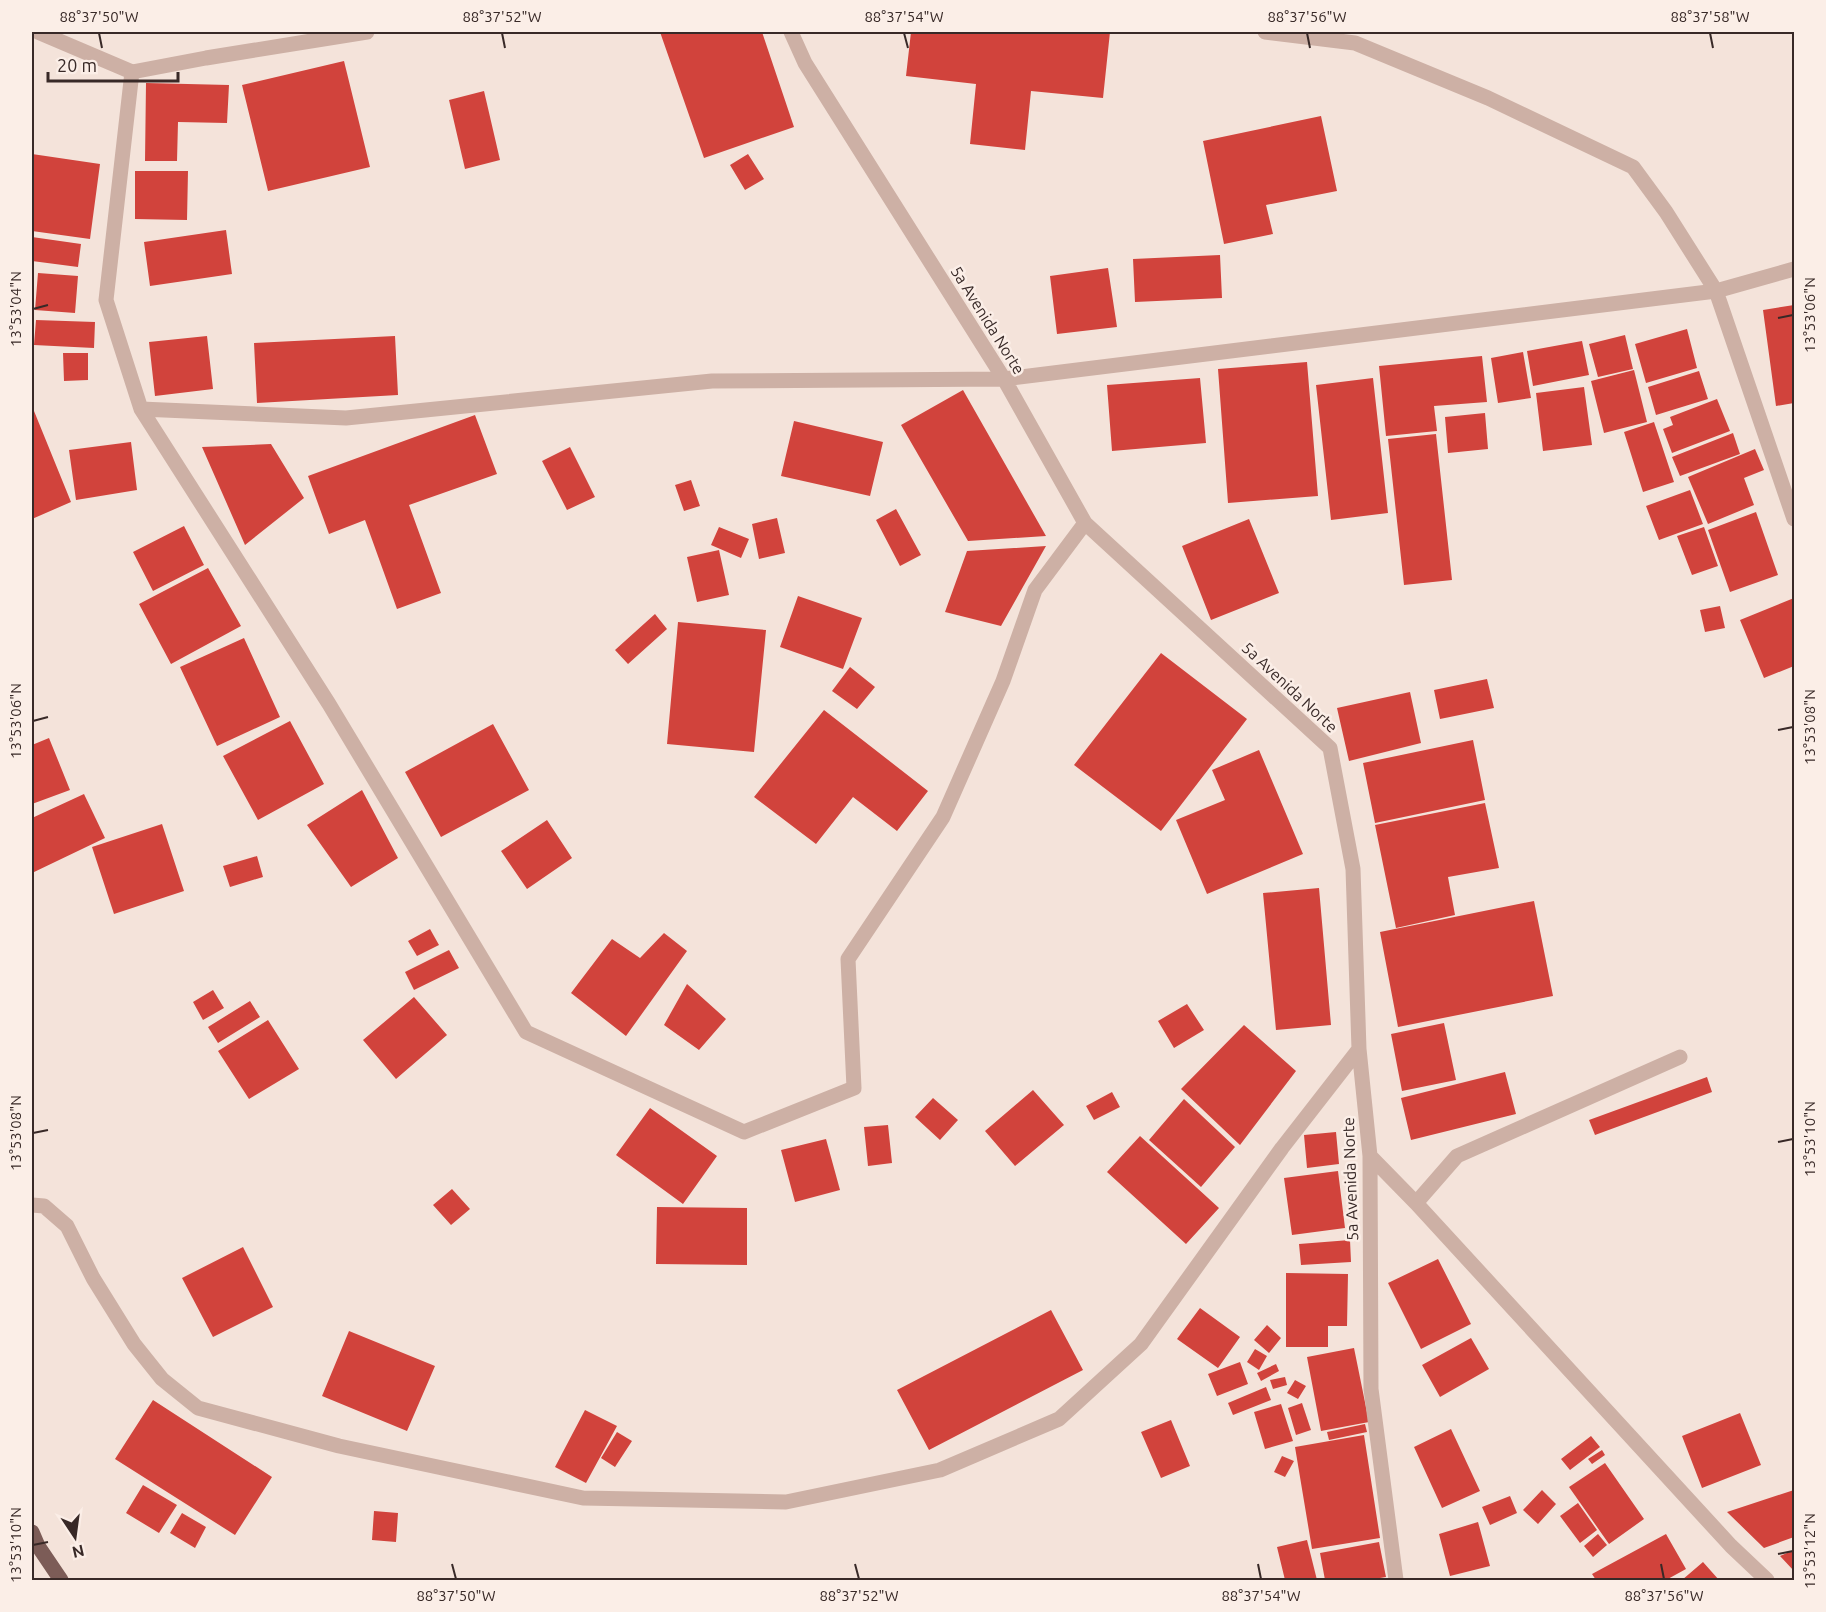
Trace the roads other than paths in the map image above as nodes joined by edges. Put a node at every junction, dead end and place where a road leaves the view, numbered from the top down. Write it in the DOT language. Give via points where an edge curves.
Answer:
graph roads {
  1 [pos="38,32"];
  2 [pos="366,32"];
  3 [pos="791,32"];
  4 [pos="1265,32"];
  5 [pos="132,72"];
  6 [pos="1794,269"];
  7 [pos="1716,291"];
  8 [pos="1004,379"];
  9 [pos="141,409"];
  10 [pos="1794,519"];
  11 [pos="1085,523"];
  12 [pos="1359,1049"];
  13 [pos="1680,1057"];
  14 [pos="1370,1156"];
  15 [pos="1416,1203"];
  16 [pos="32,1204"];
  17 [pos="32,1532"];
  18 [pos="61,1581"];
  19 [pos="1396,1581"];
  20 [pos="1767,1581"];
  1 -- 5 [label="street"];
  2 -- 5 [label="street"];
  3 -- 8 [label="street, 5a Avenida Norte" via="805,63"];
  4 -- 7 [label="street" via="1355,43 1488,98 1633,167"];
  5 -- 9 [label="street" via="106,300"];
  6 -- 7 [label="street"];
  7 -- 8 [label="street"];
  7 -- 10 [label="street"];
  8 -- 9 [label="street" via="712,381 346,418"];
  8 -- 11 [label="street, 5a Avenida Norte"];
  9 -- 11 [label="street" via="329,704 526,1032 744,1132 854,1088 848,959 944,817 1003,681 1035,590"];
  11 -- 12 [label="street, 5a Avenida Norte" via="1330,748 1353,869"];
  12 -- 14 [label="street, 5a Avenida Norte"];
  12 -- 16 [label="street" via="1281,1148 1141,1344 1059,1419 940,1470 786,1502 583,1498 339,1446 198,1408 162,1379 134,1344 93,1278 67,1226 44,1206"];
  13 -- 15 [label="street" via="1457,1156"];
  14 -- 15 [label="street"];
  14 -- 19 [label="street, 5a Avenida Norte" via="1371,1389"];
  15 -- 20 [label="street"];
  17 -- 18 [label="main road"];
}
